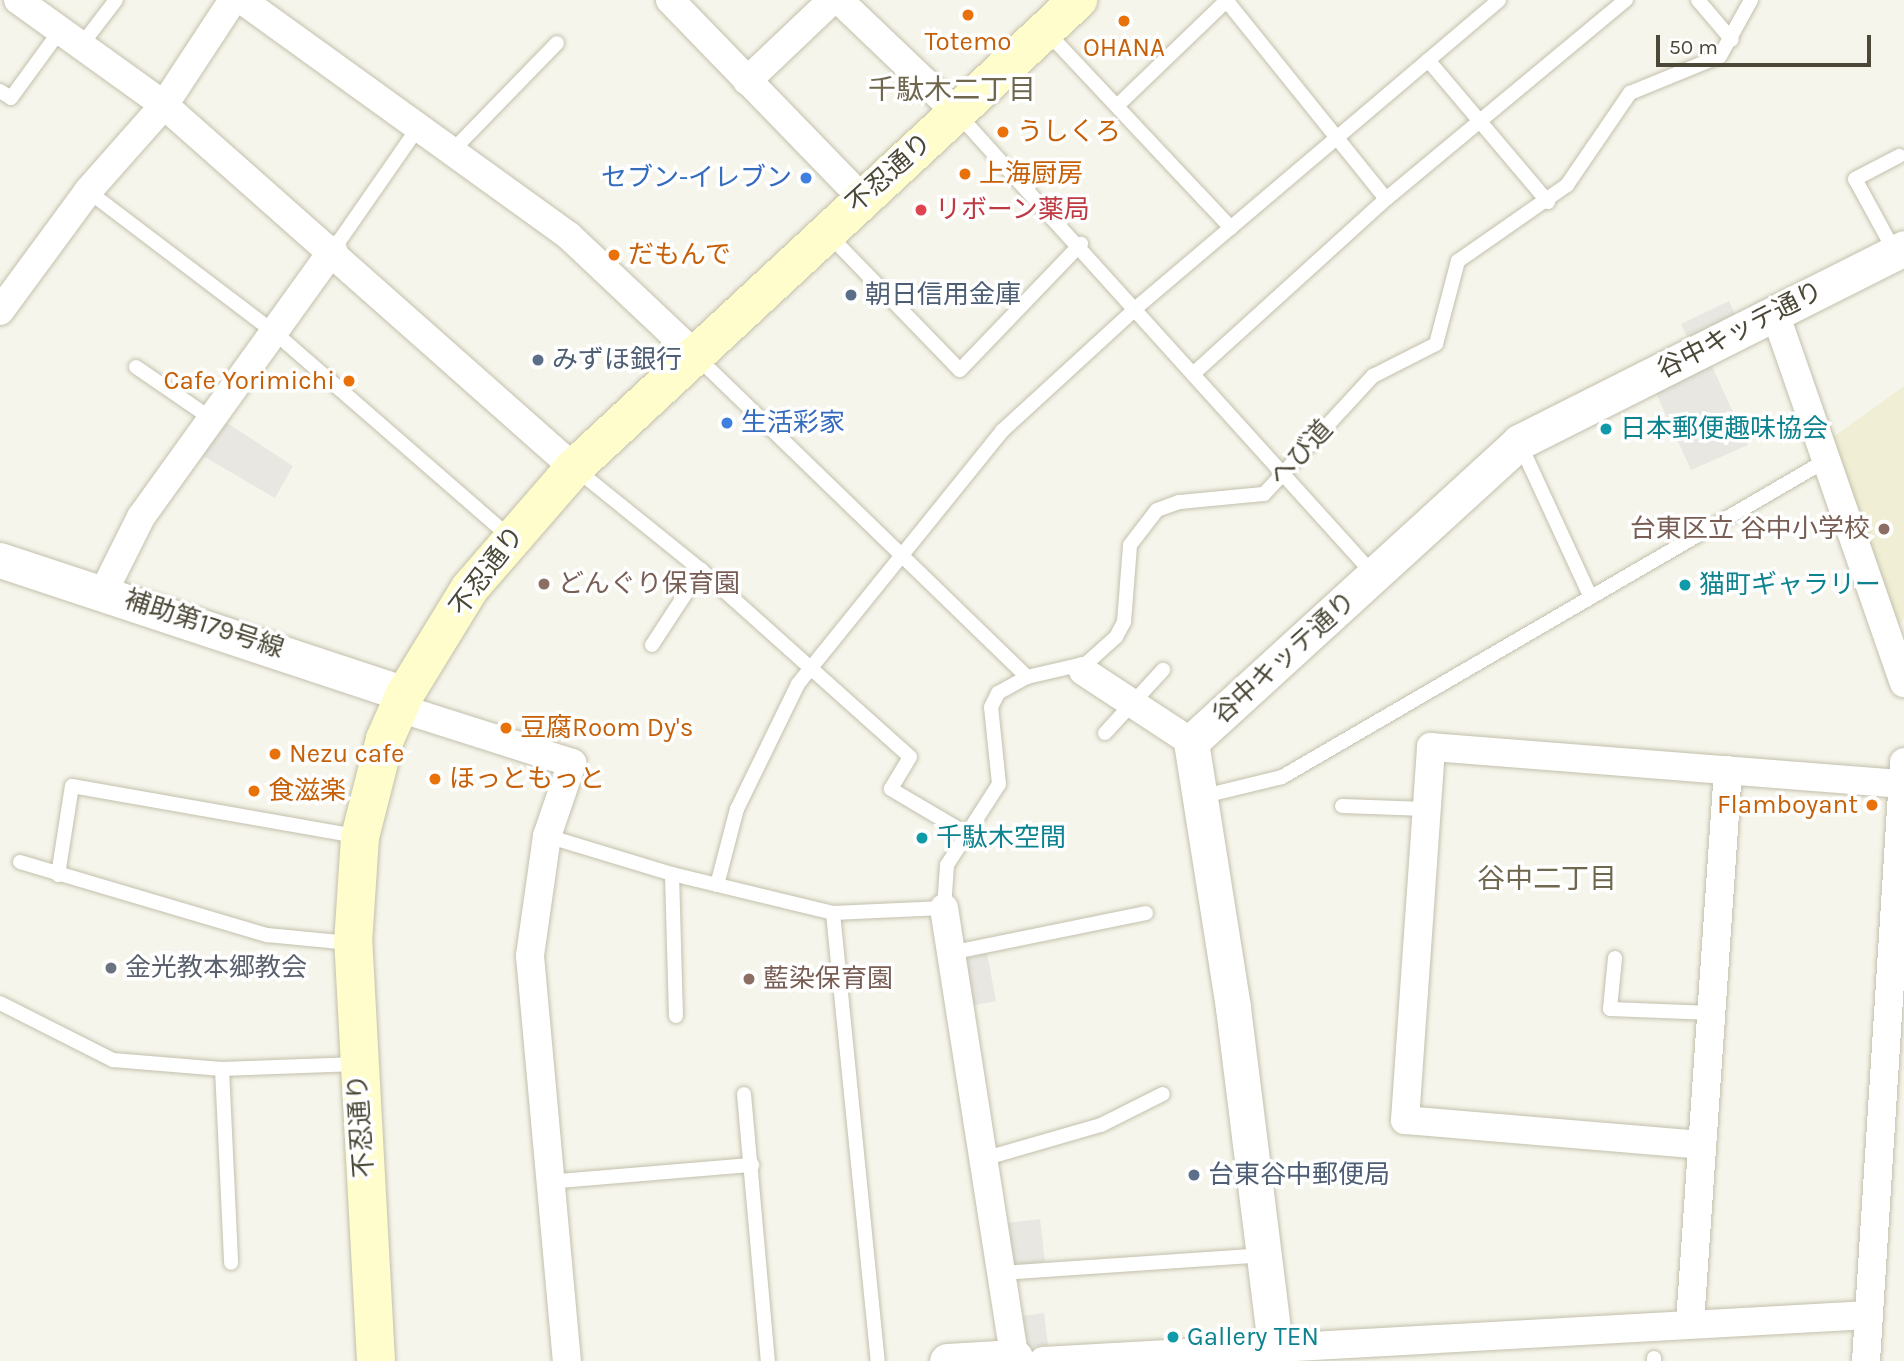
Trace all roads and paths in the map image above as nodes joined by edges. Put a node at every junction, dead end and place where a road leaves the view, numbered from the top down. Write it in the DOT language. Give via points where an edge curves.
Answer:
graph roads {
  1 [pos="18,0"];
  2 [pos="116,0"];
  3 [pos="233,0"];
  4 [pos="242,0"];
  5 [pos="670,0"];
  6 [pos="832,0"];
  7 [pos="839,0"];
  8 [pos="1079,0"];
  9 [pos="1227,0"];
  10 [pos="1499,0"];
  11 [pos="1626,0"];
  12 [pos="1698,0"];
  13 [pos="1751,0"];
  14 [pos="1045,30"];
  15 [pos="72,36"];
  16 [pos="1732,40"];
  17 [pos="557,43"];
  18 [pos="1428,60"];
  19 [pos="747,81"];
  20 [pos="0,91"];
  21 [pos="164,105"];
  22 [pos="1117,106"];
  23 [pos="956,112"];
  24 [pos="1478,123"];
  25 [pos="420,125"];
  26 [pos="1338,137"];
  27 [pos="453,150"];
  28 [pos="1899,156"];
  29 [pos="88,191"];
  30 [pos="861,197"];
  31 [pos="1386,199"];
  32 [pos="1548,202"];
  33 [pos="1231,228"];
  34 [pos="825,232"];
  35 [pos="1081,244"];
  36 [pos="333,250"];
  37 [pos="1900,250"];
  38 [pos="1136,308"];
  39 [pos="0,311"];
  40 [pos="1775,313"];
  41 [pos="274,332"];
  42 [pos="694,354"];
  43 [pos="136,367"];
  44 [pos="1193,374"];
  45 [pos="212,419"];
  46 [pos="1519,442"];
  47 [pos="1830,458"];
  48 [pos="574,468"];
  49 [pos="1281,476"];
  50 [pos="510,537"];
  51 [pos="903,554"];
  52 [pos="0,560"];
  53 [pos="701,570"];
  54 [pos="1375,576"];
  55 [pos="104,591"];
  56 [pos="1590,596"];
  57 [pos="652,645"];
  58 [pos="809,668"];
  59 [pos="1079,668"];
  60 [pos="1163,670"];
  61 [pos="1027,677"];
  62 [pos="1904,683"];
  63 [pos="402,701"];
  64 [pos="1133,703"];
  65 [pos="1105,733"];
  66 [pos="1191,742"];
  67 [pos="1728,770"];
  68 [pos="1903,773"];
  69 [pos="1200,797"];
  70 [pos="1342,806"];
  71 [pos="1426,809"];
  72 [pos="967,834"];
  73 [pos="547,836"];
  74 [pos="360,837"];
  75 [pos="20,862"];
  76 [pos="672,874"];
  77 [pos="58,875"];
  78 [pos="716,885"];
  79 [pos="944,908"];
  80 [pos="834,913"];
  81 [pos="1146,913"];
  82 [pos="353,943"];
  83 [pos="950,953"];
  84 [pos="1615,958"];
  85 [pos="0,1003"];
  86 [pos="1712,1013"];
  87 [pos="676,1016"];
  88 [pos="356,1064"];
  89 [pos="222,1069"];
  90 [pos="744,1094"];
  91 [pos="1163,1094"];
  92 [pos="1702,1145"];
  93 [pos="982,1159"];
  94 [pos="752,1165"];
  95 [pos="548,1182"];
  96 [pos="1262,1255"];
  97 [pos="231,1264"];
  98 [pos="1001,1273"];
  99 [pos="1869,1315"];
  100 [pos="1690,1323"];
  101 [pos="1276,1354"];
  102 [pos="1024,1360"];
  103 [pos="376,1361"];
  104 [pos="568,1361"];
  105 [pos="768,1361"];
  106 [pos="878,1361"];
  107 [pos="947,1361"];
  108 [pos="1866,1361"];
  1 -- 15 [label="street"];
  2 -- 15 [label="lane"];
  3 -- 21 [label="street"];
  4 -- 25 [label="street"];
  5 -- 19 [label="street"];
  6 -- 19 [label="street"];
  7 -- 23 [label="street"];
  8 -- 14 [label="main road, 不忍通り"];
  9 -- 22 [label="lane"];
  9 -- 26 [label="lane"];
  10 -- 18 [label="lane"];
  11 -- 24 [label="lane"];
  12 -- 16 [label="lane"];
  13 -- 16 [label="lane, へび道"];
  14 -- 22 [label="lane"];
  14 -- 23 [label="main road, 不忍通り"];
  15 -- 20 [label="lane" via="11,98"];
  15 -- 21 [label="street"];
  16 -- 32 [label="lane, へび道" via="1698,68 1630,93 1583,170"];
  17 -- 27 [label="lane"];
  18 -- 24 [label="lane"];
  18 -- 26 [label="lane"];
  19 -- 30 [label="street"];
  21 -- 29 [label="street"];
  21 -- 36 [label="street"];
  22 -- 33 [label="lane"];
  23 -- 30 [label="main road, 不忍通り"];
  23 -- 35 [label="lane"];
  24 -- 31 [label="lane"];
  24 -- 32 [label="lane"];
  25 -- 27 [label="street"];
  25 -- 36 [label="lane"];
  26 -- 31 [label="lane"];
  26 -- 33 [label="lane"];
  27 -- 42 [label="street" via="569,236"];
  28 -- 37 [label="lane" via="1855,179"];
  29 -- 39 [label="street"];
  29 -- 41 [label="lane"];
  30 -- 34 [label="main road, 不忍通り"];
  31 -- 44 [label="lane"];
  32 -- 49 [label="lane, へび道" via="1458,261 1436,344 1373,376"];
  33 -- 38 [label="lane"];
  34 -- 35 [label="lane" via="960,370"];
  34 -- 42 [label="main road, 不忍通り"];
  35 -- 38 [label="lane"];
  36 -- 41 [label="street"];
  36 -- 48 [label="street"];
  37 -- 40 [label="street, 谷中キッテ通り"];
  38 -- 44 [label="lane"];
  38 -- 51 [label="lane" via="1002,430"];
  40 -- 46 [label="street, 谷中キッテ通り"];
  40 -- 47 [label="street"];
  41 -- 45 [label="street"];
  41 -- 50 [label="lane"];
  42 -- 48 [label="main road, 不忍通り"];
  42 -- 51 [label="lane"];
  43 -- 45 [label="lane"];
  44 -- 49 [label="lane"];
  45 -- 55 [label="street" via="141,517"];
  46 -- 54 [label="street, 谷中キッテ通り"];
  46 -- 56 [label="lane"];
  47 -- 56 [label="lane"];
  47 -- 62 [label="street"];
  48 -- 50 [label="main road, 不忍通り"];
  48 -- 53 [label="lane"];
  49 -- 54 [label="lane"];
  49 -- 59 [label="lane, へび道" via="1250,498 1179,502 1157,510 1125,560 1124,622 1098,656"];
  50 -- 63 [label="main road, 不忍通り"];
  51 -- 58 [label="lane"];
  51 -- 61 [label="lane"];
  52 -- 55 [label="street, 補助第179号線"];
  53 -- 57 [label="lane"];
  53 -- 58 [label="lane"];
  54 -- 66 [label="street, 谷中キッテ通り"];
  55 -- 63 [label="street, 補助第179号線"];
  56 -- 69 [label="lane" via="1282,777"];
  58 -- 72 [label="lane" via="910,757 891,789"];
  58 -- 78 [label="lane" via="737,809"];
  59 -- 61 [label="lane, へび道"];
  59 -- 64 [label="street"];
  60 -- 64 [label="lane"];
  61 -- 72 [label="lane, へび道" via="998,693 991,707 999,784"];
  63 -- 73 [label="street" via="572,763"];
  63 -- 74 [label="main road, 不忍通り"];
  64 -- 65 [label="lane"];
  64 -- 66 [label="street"];
  66 -- 69 [label="street, 谷中キッテ通り"];
  67 -- 68 [label="street"];
  67 -- 71 [label="street" via="1431,747"];
  67 -- 86 [label="street"];
  68 -- 99 [label="street"];
  69 -- 96 [label="street, 谷中キッテ通り"];
  70 -- 71 [label="lane"];
  71 -- 92 [label="street" via="1405,1120"];
  72 -- 79 [label="lane, へび道" via="947,865"];
  73 -- 76 [label="lane"];
  73 -- 95 [label="street" via="530,956"];
  74 -- 77 [label="lane" via="72,786"];
  74 -- 82 [label="main road, 不忍通り"];
  75 -- 77 [label="lane"];
  76 -- 78 [label="lane"];
  76 -- 87 [label="lane"];
  77 -- 82 [label="lane" via="267,935"];
  78 -- 80 [label="lane"];
  79 -- 80 [label="lane"];
  79 -- 83 [label="street"];
  80 -- 106 [label="lane"];
  81 -- 83 [label="lane"];
  82 -- 88 [label="main road, 不忍通り"];
  83 -- 93 [label="street"];
  84 -- 86 [label="lane" via="1610,1009"];
  85 -- 89 [label="lane" via="113,1060"];
  86 -- 92 [label="street"];
  88 -- 89 [label="lane"];
  88 -- 103 [label="main road, 不忍通り"];
  89 -- 97 [label="lane"];
  90 -- 94 [label="lane"];
  91 -- 93 [label="lane" via="1101,1125"];
  92 -- 100 [label="street"];
  93 -- 98 [label="street"];
  94 -- 95 [label="lane"];
  94 -- 105 [label="lane"];
  95 -- 104 [label="street"];
  96 -- 98 [label="lane"];
  96 -- 101 [label="street, 谷中キッテ通り"];
  98 -- 102 [label="street"];
  99 -- 100 [label="street"];
  99 -- 108 [label="street"];
  100 -- 101 [label="street"];
  101 -- 102 [label="street"];
  102 -- 107 [label="street"];
}
